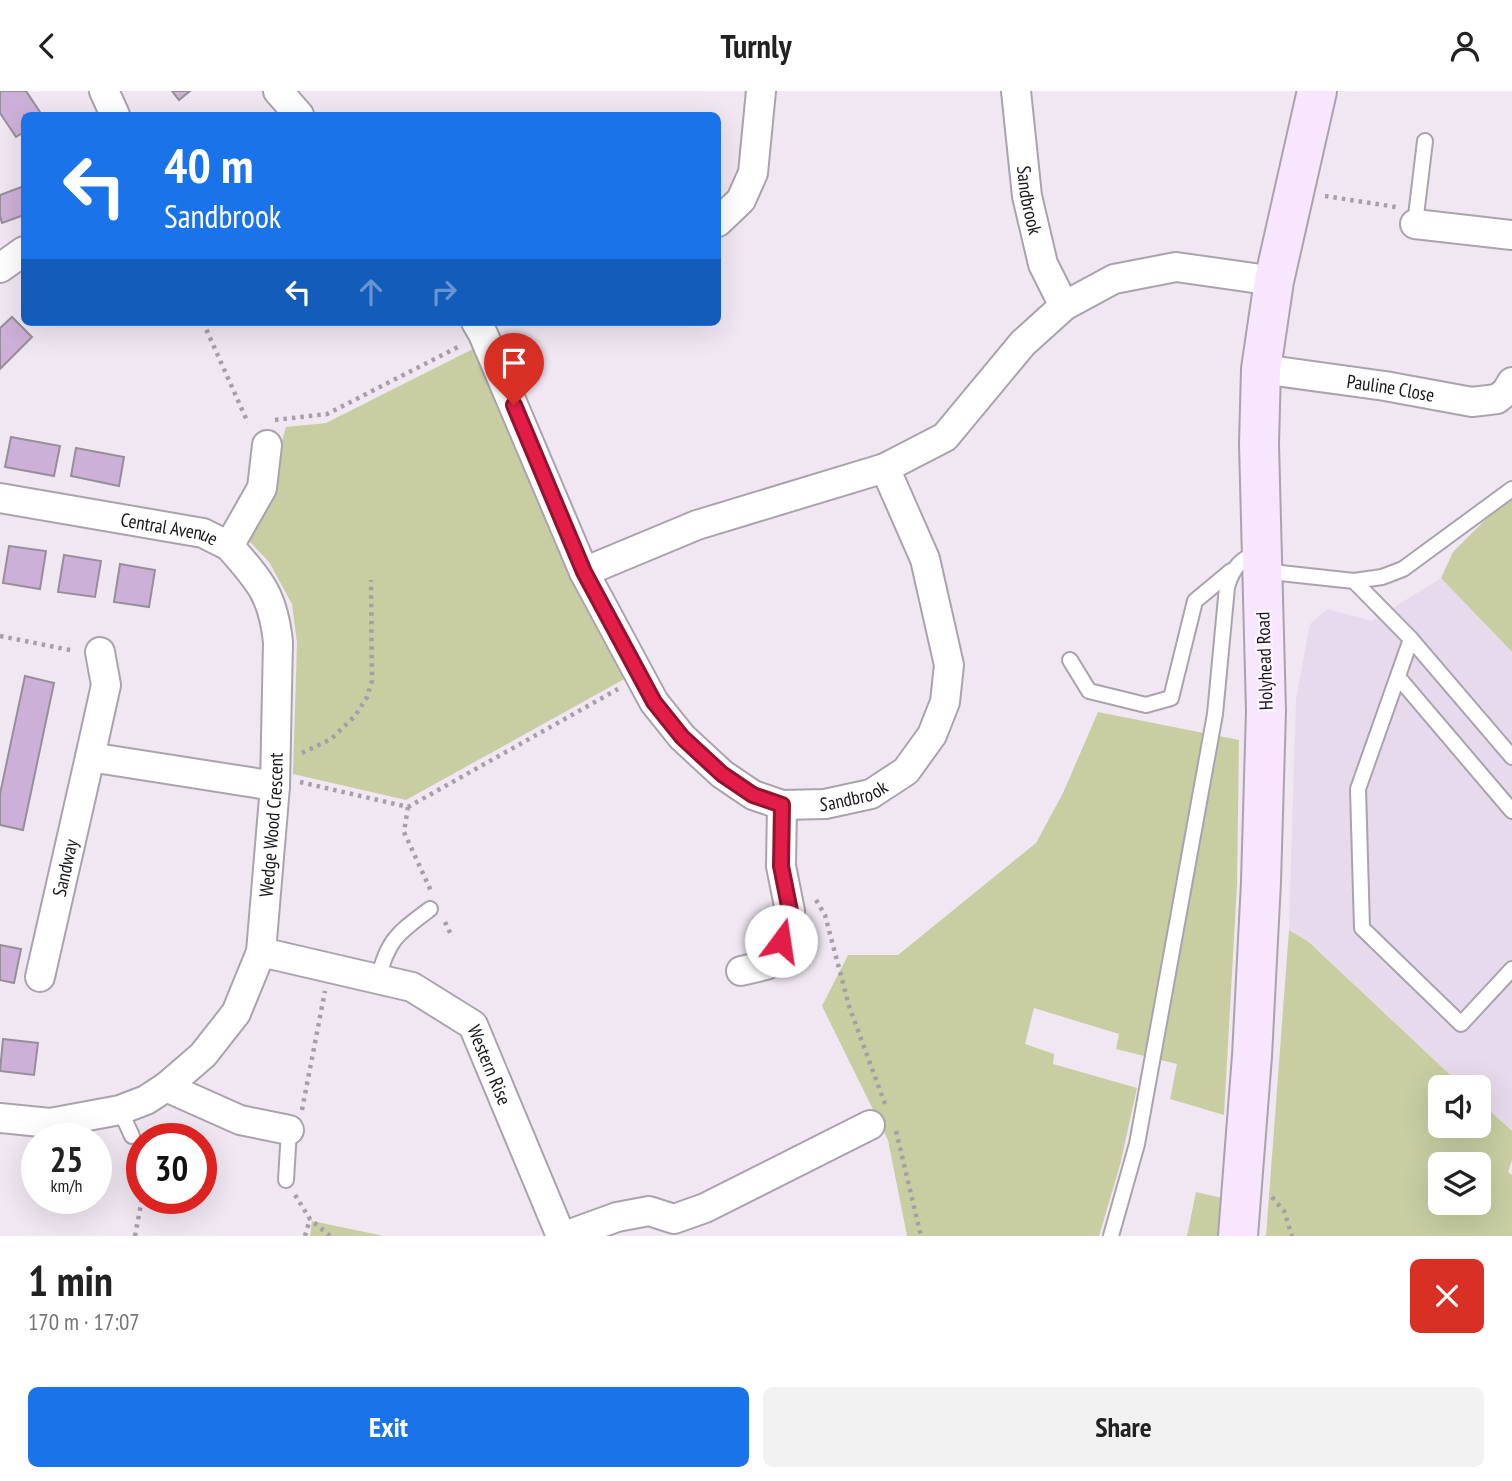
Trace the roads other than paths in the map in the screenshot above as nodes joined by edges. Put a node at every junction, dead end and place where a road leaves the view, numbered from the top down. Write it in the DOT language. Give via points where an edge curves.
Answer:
graph roads {
  1 [pos="104,91"];
  2 [pos="278,91"];
  3 [pos="761,91"];
  4 [pos="1016,91"];
  5 [pos="1317,91"];
  6 [pos="114,112"];
  7 [pos="296,112"];
  8 [pos="1425,141"];
  9 [pos="1416,218"];
  10 [pos="721,219"];
  11 [pos="1512,235"];
  12 [pos="21,253"];
  13 [pos="0,268"];
  14 [pos="1274,281"];
  15 [pos="1064,306"];
  16 [pos="480,328"];
  17 [pos="1261,369"];
  18 [pos="1512,382"];
  19 [pos="267,445"];
  20 [pos="885,468"];
  21 [pos="1512,489"];
  22 [pos="0,498"];
  23 [pos="229,546"];
  24 [pos="1252,564"];
  25 [pos="584,572"];
  26 [pos="1354,581"];
  27 [pos="1411,639"];
  28 [pos="100,652"];
  29 [pos="1070,660"];
  30 [pos="1398,677"];
  31 [pos="90,757"];
  32 [pos="1512,757"];
  33 [pos="275,781"];
  34 [pos="782,805"];
  35 [pos="1512,811"];
  36 [pos="436,908"];
  37 [pos="261,952"];
  38 [pos="1512,969"];
  39 [pos="741,971"];
  40 [pos="40,977"];
  41 [pos="378,979"];
  42 [pos="166,1087"];
  43 [pos="120,1110"];
  44 [pos="0,1118"];
  45 [pos="884,1121"];
  46 [pos="126,1123"];
  47 [pos="289,1130"];
  48 [pos="286,1180"];
  49 [pos="563,1236"];
  50 [pos="1111,1236"];
  51 [pos="1238,1236"];
  1 -- 6 [label="street"];
  2 -- 7 [label="street"];
  3 -- 10 [label="street" via="753,173 741,200"];
  4 -- 15 [label="street, Sandbrook" via="1027,196 1043,264"];
  5 -- 14 [label="main road, Holyhead Road"];
  8 -- 9 [label="lane"];
  9 -- 11 [label="street"];
  12 -- 13 [label="street"];
  14 -- 15 [label="street" via="1176,267 1114,279"];
  14 -- 17 [label="main road, Holyhead Road"];
  15 -- 20 [label="street" via="1023,343 945,437"];
  16 -- 25 [label="street, Sandbrook"];
  17 -- 18 [label="street, Pauline Close" via="1472,402 1497,398"];
  17 -- 24 [label="main road, Holyhead Road"];
  19 -- 23 [label="street, Central Avenue" via="262,488"];
  20 -- 25 [label="street" via="697,525"];
  20 -- 34 [label="street, Sandbrook" via="925,559 949,665 945,702 932,735 906,771 872,794 825,804"];
  21 -- 26 [label="lane" via="1403,569"];
  22 -- 23 [label="street, Central Avenue" via="203,533"];
  23 -- 33 [label="street, Wedge Wood Crescent" via="261,582 276,623"];
  24 -- 26 [label="lane"];
  24 -- 29 [label="lane" via="1195,601 1171,698 1146,705 1089,691"];
  24 -- 50 [label="lane" via="1227,587 1215,714 1137,1144"];
  24 -- 51 [label="main road, Holyhead Road" via="1266,711 1252,1056"];
  25 -- 34 [label="street, Sandbrook" via="639,677 682,737 722,774 753,795"];
  26 -- 27 [label="lane"];
  27 -- 30 [label="lane"];
  27 -- 32 [label="lane"];
  28 -- 31 [label="street, Sandway" via="106,685"];
  30 -- 35 [label="lane"];
  30 -- 38 [label="lane" via="1358,789 1362,928 1461,1024"];
  31 -- 33 [label="street"];
  31 -- 40 [label="street, Sandway"];
  33 -- 37 [label="street, Wedge Wood Crescent"];
  34 -- 39 [label="street" via="781,866 790,911 781,941 765,965"];
  36 -- 41 [label="lane" via="397,933"];
  37 -- 41 [label="street, Western Rise"];
  37 -- 42 [label="street, Wedge Wood Crescent" via="236,1013 203,1055"];
  41 -- 49 [label="street, Western Rise" via="412,987 473,1025"];
  42 -- 43 [label="street, Wedge Wood Crescent"];
  42 -- 47 [label="street" via="240,1121"];
  43 -- 44 [label="street, Wedge Wood Crescent" via="50,1123"];
  43 -- 46 [label="lane"];
  45 -- 49 [label="street, Western Rise" via="705,1208 674,1219 649,1211 617,1217"];
  47 -- 48 [label="lane"];
}
